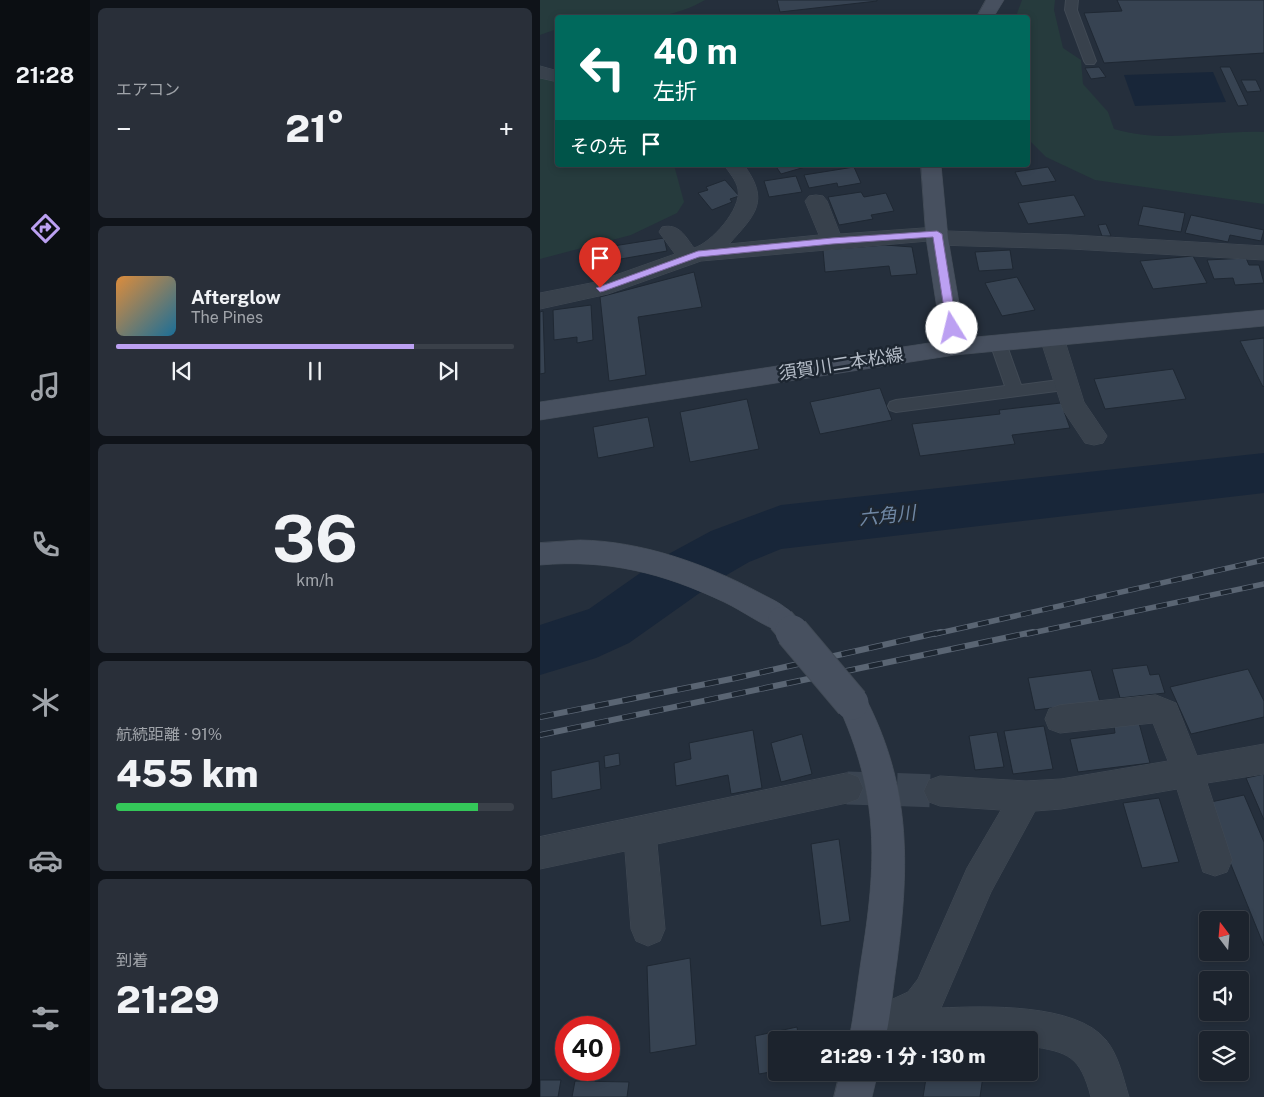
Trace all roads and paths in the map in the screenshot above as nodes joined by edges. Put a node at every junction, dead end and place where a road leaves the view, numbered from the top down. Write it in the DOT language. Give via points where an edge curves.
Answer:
graph roads {
  1 [pos="995,0"];
  2 [pos="1072,0"];
  3 [pos="986,15"];
  4 [pos="1090,61"];
  5 [pos="540,72"];
  6 [pos="555,76"];
  7 [pos="735,167"];
  8 [pos="930,167"];
  9 [pos="816,201"];
  10 [pos="670,232"];
  11 [pos="937,236"];
  12 [pos="832,241"];
  13 [pos="1264,253"];
  14 [pos="698,255"];
  15 [pos="540,301"];
  16 [pos="1264,318"];
  17 [pos="1052,338"];
  18 [pos="998,343"];
  19 [pos="955,347"];
  20 [pos="1066,385"];
  21 [pos="1015,391"];
  22 [pos="896,406"];
  23 [pos="540,411"];
  24 [pos="1094,436"];
  25 [pos="540,554"];
  26 [pos="1060,719"];
  27 [pos="1264,759"];
  28 [pos="1188,773"];
  29 [pos="847,788"];
  30 [pos="940,790"];
  31 [pos="1026,796"];
  32 [pos="640,832"];
  33 [pos="540,853"];
  34 [pos="1215,860"];
  35 [pos="648,929"];
  36 [pos="868,1031"];
  37 [pos="873,1031"];
  38 [pos="917,1031"];
  39 [pos="857,1081"];
  40 [pos="853,1097"];
  41 [pos="1110,1097"];
  1 -- 3 [label="street"];
  2 -- 4 [label="lane" via="1071,10"];
  5 -- 6 [label="street"];
  7 -- 14 [label="street" via="748,190 748,204 737,221"];
  8 -- 11 [label="street"];
  9 -- 12 [label="street"];
  10 -- 14 [label="street"];
  11 -- 12 [label="street"];
  11 -- 13 [label="street"];
  11 -- 19 [label="street"];
  12 -- 14 [label="street"];
  14 -- 15 [label="street" via="600,288"];
  16 -- 17 [label="street, 須賀川二本松線"];
  17 -- 18 [label="street, 須賀川二本松線"];
  17 -- 20 [label="street"];
  18 -- 19 [label="street, 須賀川二本松線"];
  18 -- 21 [label="lane"];
  19 -- 23 [label="street, 須賀川二本松線"];
  20 -- 21 [label="lane"];
  20 -- 24 [label="street" via="1072,404"];
  21 -- 22 [label="lane"];
  25 -- 36 [label="street, bridge" via="604,552 642,560 752,601 781,620 852,703 862,719 876,761 889,846 889,879"];
  26 -- 28 [label="street" via="1156,710 1165,713"];
  27 -- 28 [label="street"];
  28 -- 31 [label="street" via="1061,794"];
  28 -- 34 [label="street"];
  29 -- 32 [label="street"];
  30 -- 31 [label="street"];
  31 -- 37 [label="street" via="979,880 931,992 921,1005"];
  32 -- 33 [label="street"];
  32 -- 35 [label="street"];
  38 -- 41 [label="street" via="1015,1025 1073,1039 1088,1047 1098,1060"];
  39 -- 40 [label="street"];
}
